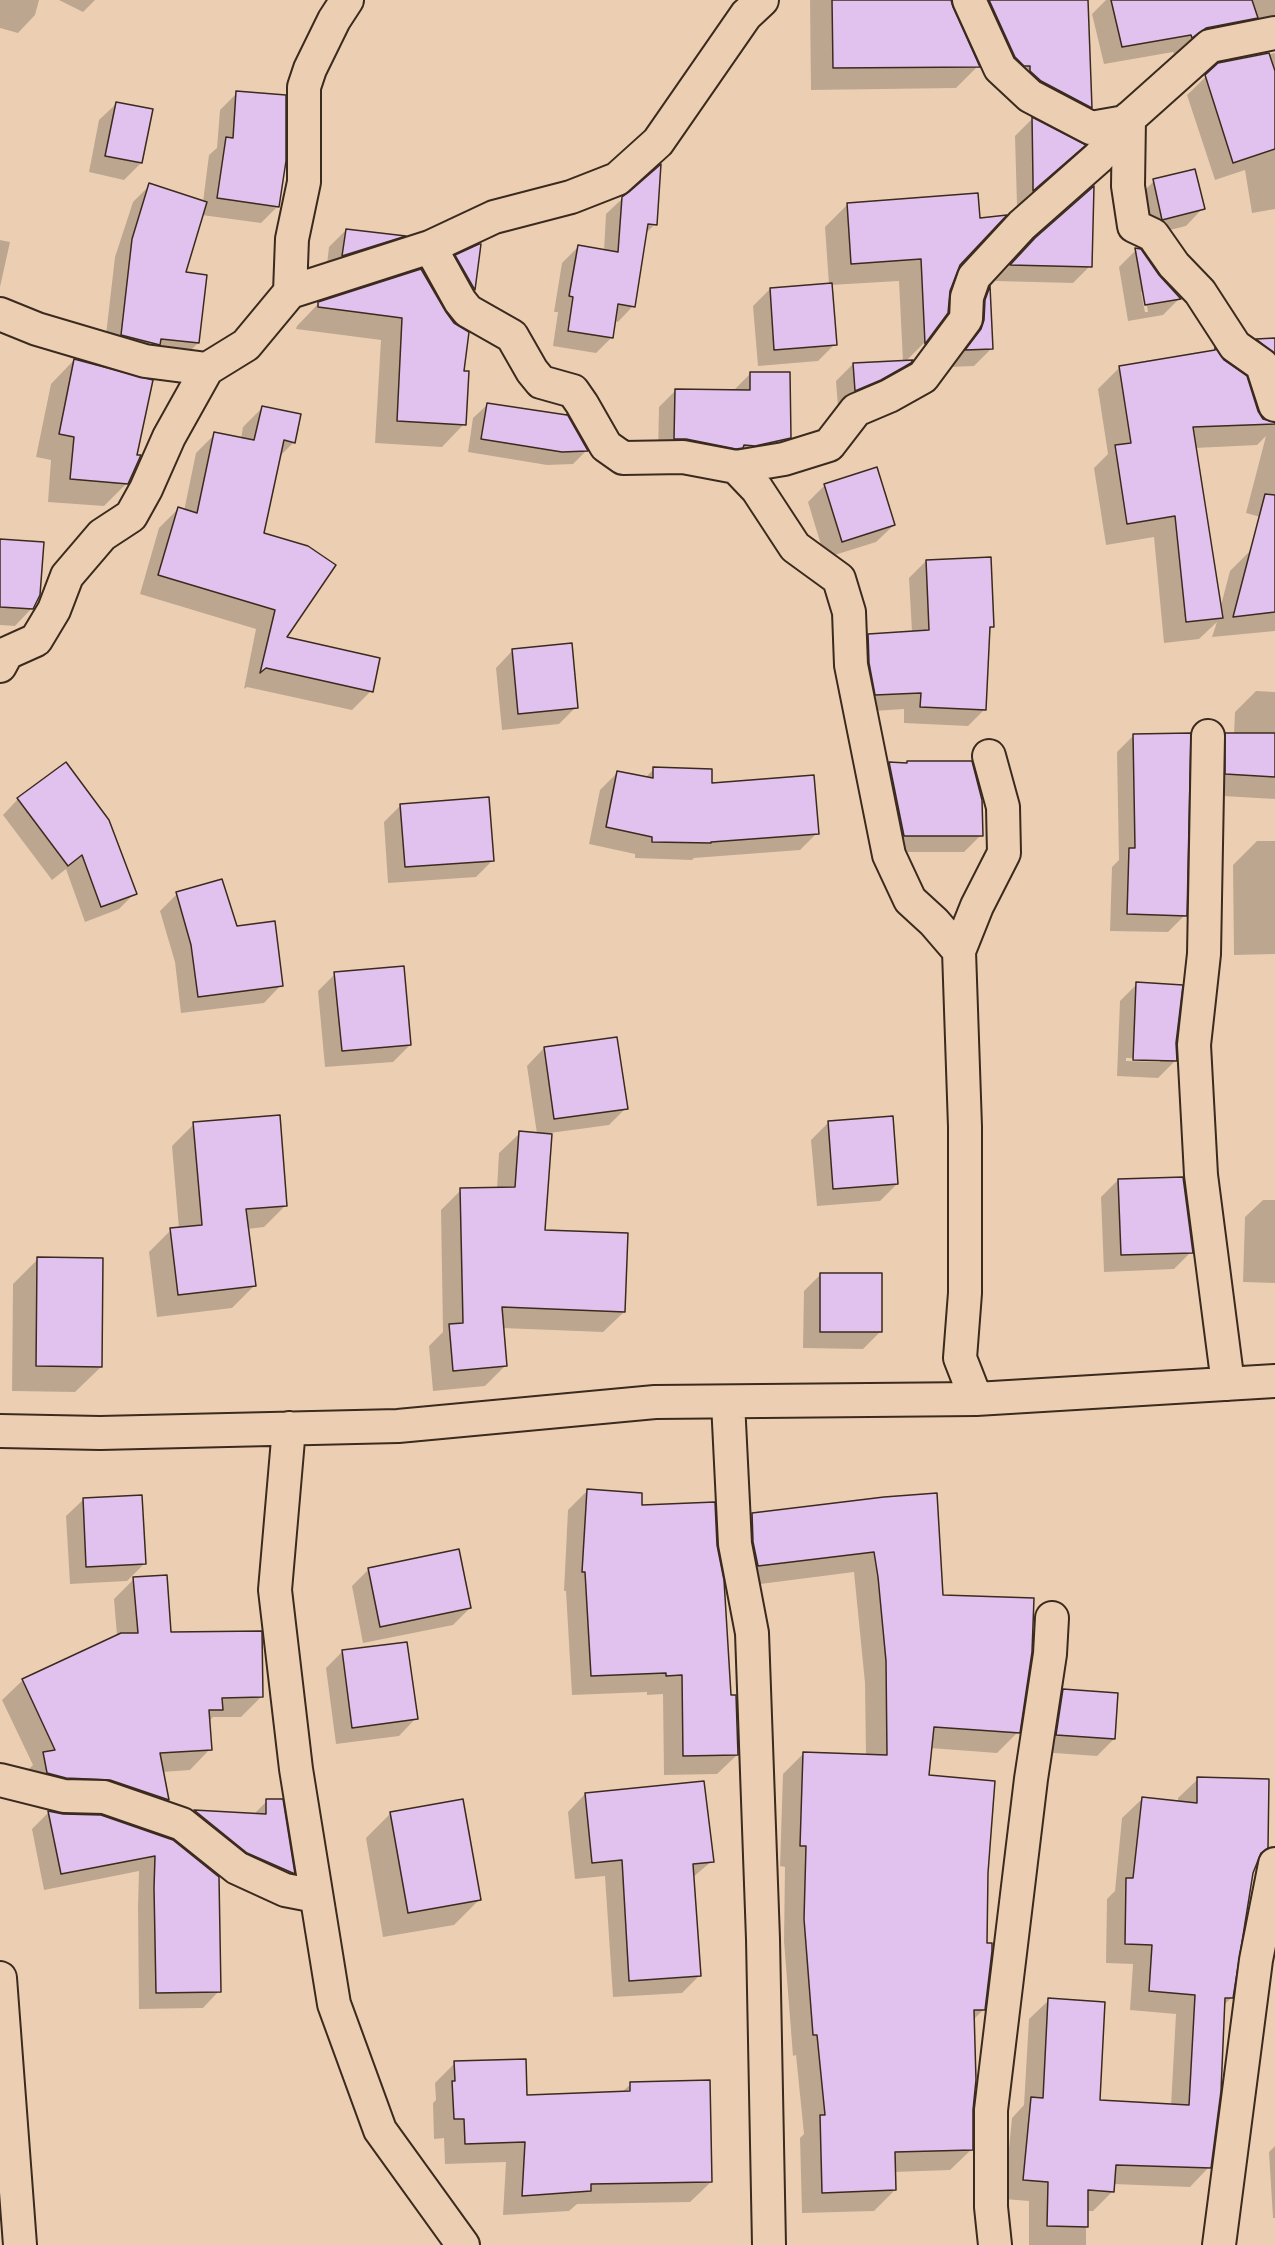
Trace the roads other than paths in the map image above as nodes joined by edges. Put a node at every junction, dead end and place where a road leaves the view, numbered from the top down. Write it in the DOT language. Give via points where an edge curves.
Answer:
graph roads {
  1 [pos="347,0"];
  2 [pos="762,0"];
  3 [pos="969,0"];
  4 [pos="1275,33"];
  5 [pos="1127,120"];
  6 [pos="430,247"];
  7 [pos="290,292"];
  8 [pos="0,314"];
  9 [pos="207,369"];
  10 [pos="1275,405"];
  11 [pos="736,467"];
  12 [pos="0,666"];
  13 [pos="1208,736"];
  14 [pos="989,756"];
  15 [pos="959,951"];
  16 [pos="1275,1381"];
  17 [pos="1228,1384"];
  18 [pos="976,1400"];
  19 [pos="728,1402"];
  20 [pos="289,1428"];
  21 [pos="0,1431"];
  22 [pos="1052,1618"];
  23 [pos="0,1780"];
  24 [pos="1275,1864"];
  25 [pos="316,1896"];
  26 [pos="0,1978"];
  27 [pos="20,2245"];
  28 [pos="463,2245"];
  29 [pos="769,2245"];
  30 [pos="995,2245"];
  31 [pos="1219,2245"];
  1 -- 7 [label="street" via="304,87 304,182 292,239"];
  2 -- 6 [label="street" via="746,15 658,142 616,179 571,197 494,217"];
  3 -- 5 [label="street" via="1000,68 1030,96 1091,128"];
  4 -- 5 [label="street" via="1210,46"];
  5 -- 10 [label="street" via="1128,186 1134,226 1153,235 1200,292 1235,346 1262,365"];
  5 -- 11 [label="street" via="1099,157 1022,225 974,277 967,297 966,319 922,377 856,410 829,445 784,459"];
  6 -- 7 [label="street"];
  6 -- 11 [label="street" via="468,311 512,336 541,382 573,391 606,446 623,458 683,457"];
  7 -- 9 [label="street" via="246,345"];
  8 -- 9 [label="street" via="145,361"];
  9 -- 12 [label="street" via="131,516 102,535 67,576 54,610 36,640 7,653"];
  11 -- 15 [label="street" via="757,489 795,547 839,579 849,612 853,676 889,855 910,900"];
  13 -- 17 [label="street" via="1204,954 1194,1045 1201,1175"];
  14 -- 15 [label="street" via="1003,807 1004,853"];
  15 -- 18 [label="street" via="966,1127 965,1293 960,1358"];
  16 -- 17 [label="street"];
  17 -- 18 [label="street"];
  18 -- 19 [label="street"];
  19 -- 20 [label="street" via="654,1402 398,1426"];
  19 -- 29 [label="street" via="735,1544 752,1633"];
  20 -- 21 [label="street" via="100,1434"];
  20 -- 25 [label="street" via="275,1590"];
  22 -- 30 [label="street" via="991,2110"];
  23 -- 25 [label="street" via="64,1796 104,1797 182,1824 237,1868 285,1890"];
  24 -- 31 [label="street" via="1256,1960"];
  25 -- 28 [label="street" via="334,2004 380,2130"];
  26 -- 27 [label="street"];
}
